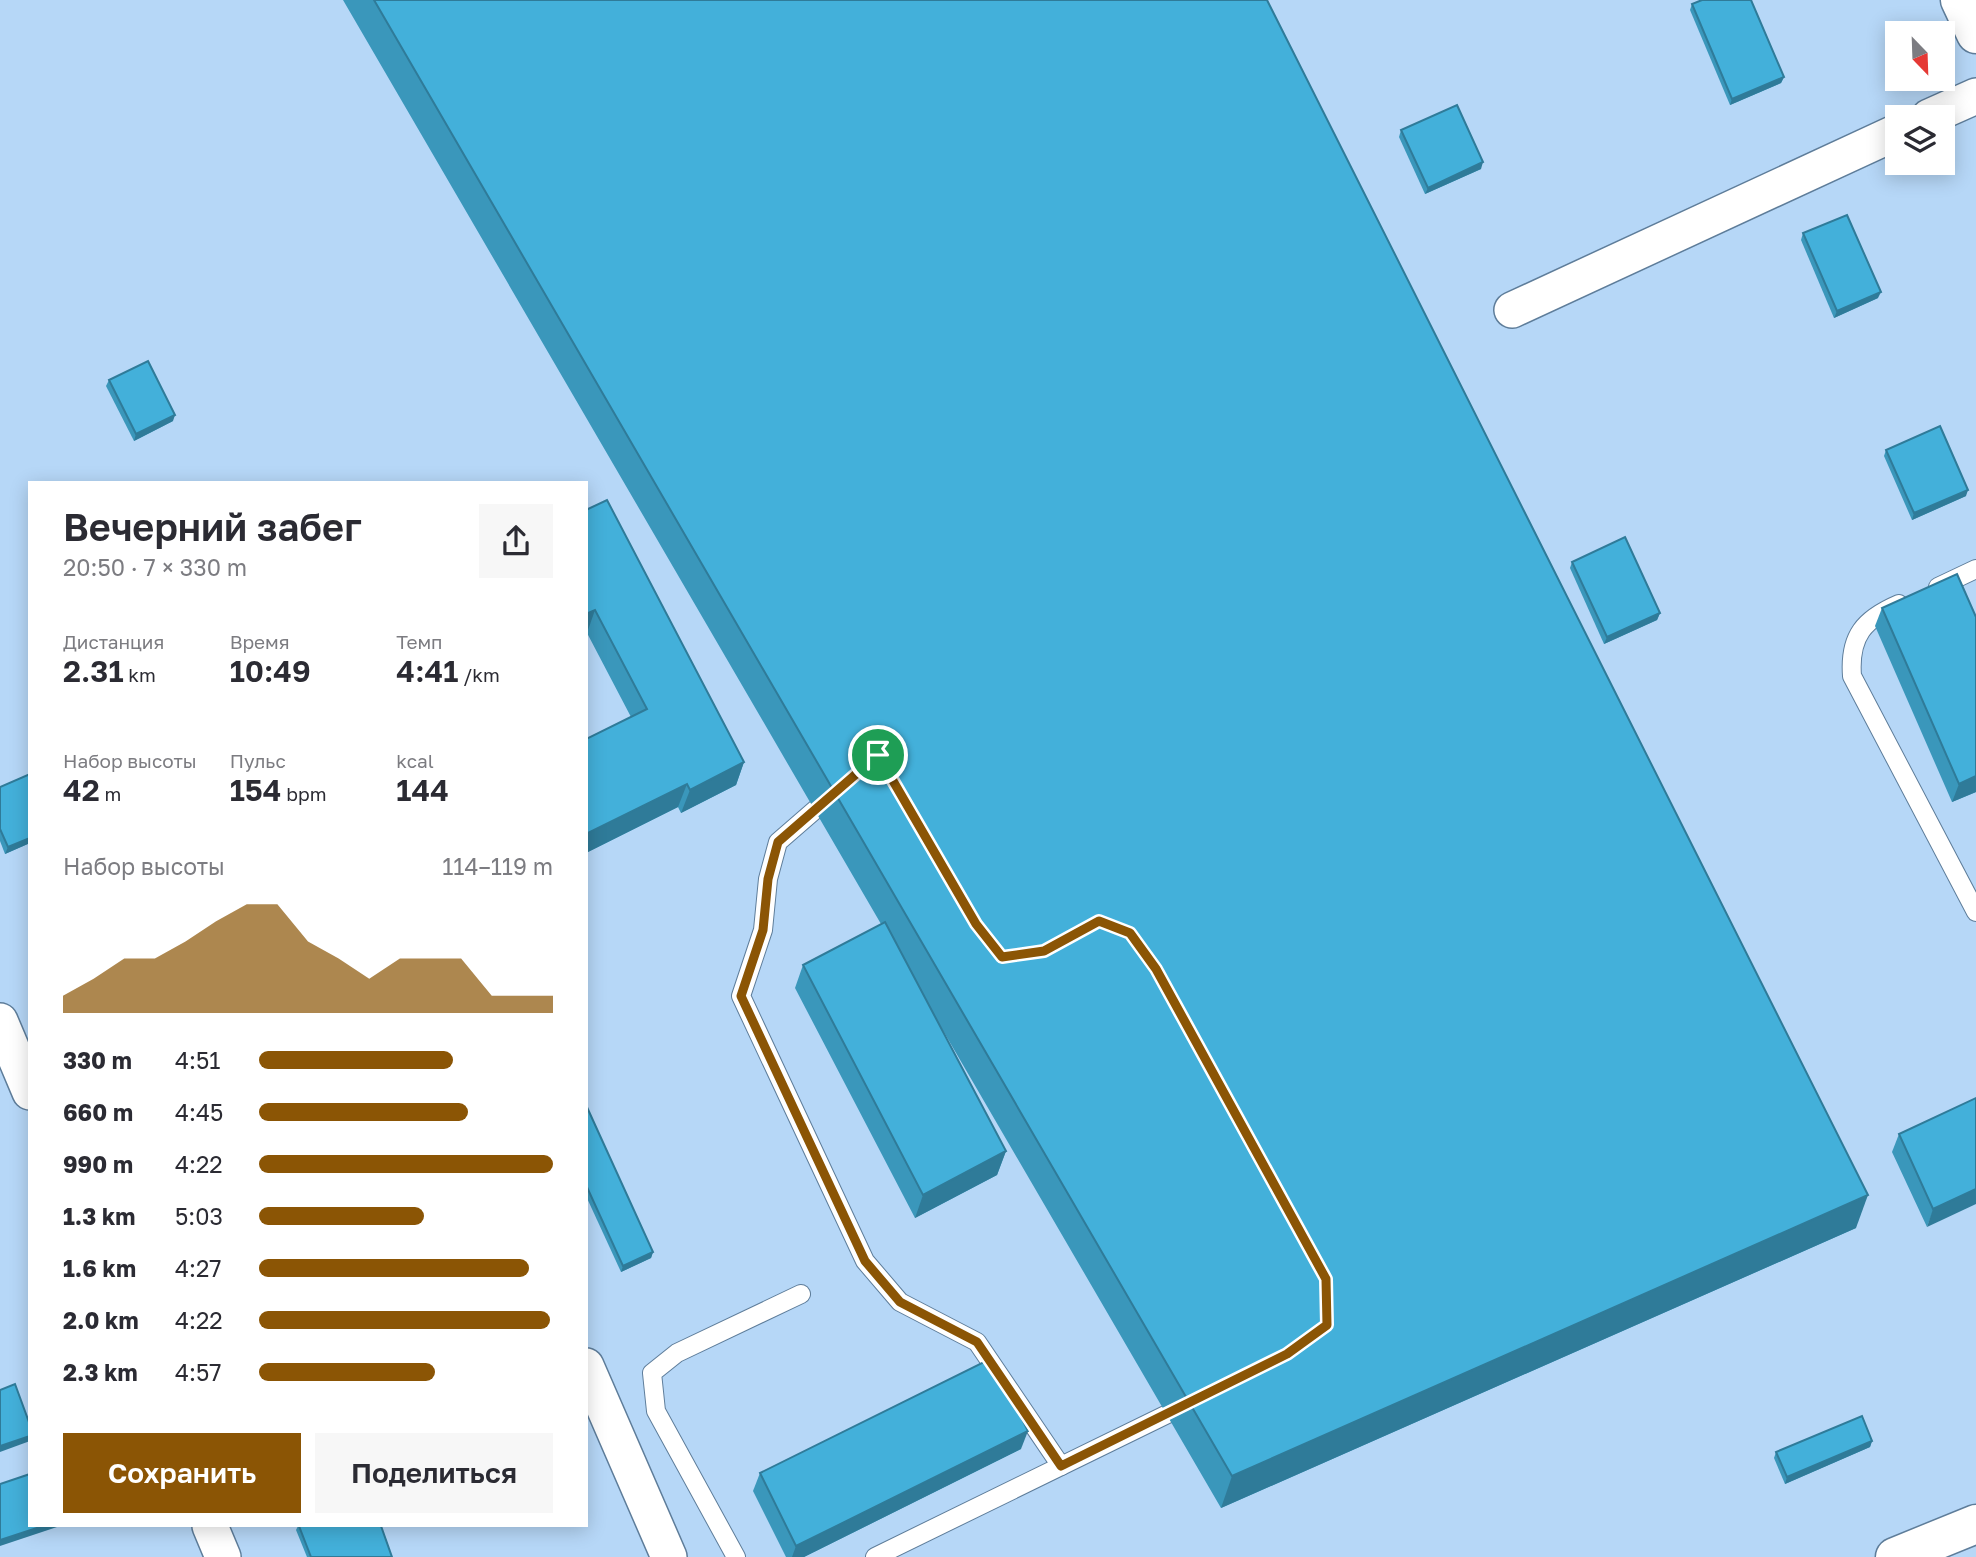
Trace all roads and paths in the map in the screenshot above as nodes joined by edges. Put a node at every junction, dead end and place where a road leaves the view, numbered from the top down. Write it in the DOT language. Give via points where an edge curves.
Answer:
graph roads {
  1 [pos="1960,0"];
  2 [pos="1976,34"];
  3 [pos="1976,96"];
  4 [pos="1955,105"];
  5 [pos="1885,138"];
  6 [pos="1512,310"];
  7 [pos="1976,569"];
  8 [pos="848,781"];
  9 [pos="1976,912"];
  10 [pos="0,1021"];
  11 [pos="28,1087"];
  12 [pos="801,1294"];
  13 [pos="588,1371"];
  14 [pos="1199,1398"];
  15 [pos="1061,1466"];
  16 [pos="1976,1524"];
  17 [pos="210,1527"];
  18 [pos="223,1557"];
  19 [pos="669,1557"];
  20 [pos="736,1557"];
  21 [pos="875,1557"];
  22 [pos="1895,1557"];
  1 -- 2 [label="street"];
  3 -- 4 [label="street"];
  5 -- 6 [label="street"];
  7 -- 9 [label="lane" via="1876,614 1858,633 1851,657 1853,676"];
  8 -- 15 [label="lane" via="778,842 768,879 763,930 741,996 865,1261 900,1302 977,1342"];
  10 -- 11 [label="street"];
  12 -- 20 [label="lane" via="677,1353 652,1373 656,1411"];
  13 -- 19 [label="street"];
  14 -- 15 [label="lane"];
  15 -- 21 [label="lane"];
  16 -- 22 [label="street"];
  17 -- 18 [label="street"];
}
